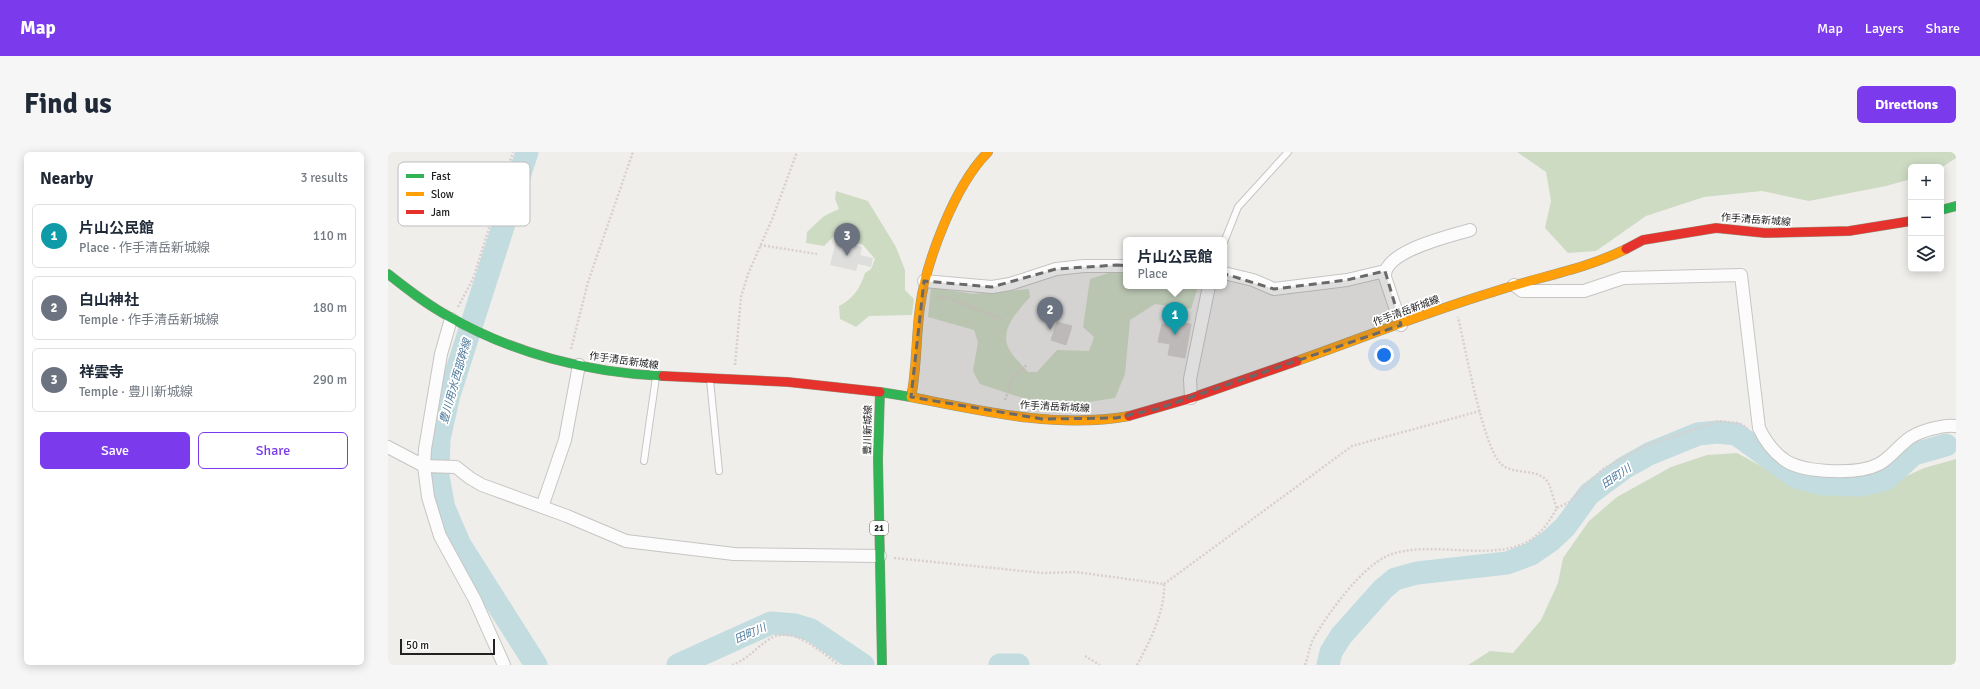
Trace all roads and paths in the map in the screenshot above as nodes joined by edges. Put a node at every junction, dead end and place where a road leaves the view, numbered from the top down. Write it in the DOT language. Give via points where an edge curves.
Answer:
graph roads {
  1 [pos="513,152"];
  2 [pos="633,152"];
  3 [pos="797,152"];
  4 [pos="988,152"];
  5 [pos="1288,152"];
  6 [pos="510,162"];
  7 [pos="1956,206"];
  8 [pos="1944,209"];
  9 [pos="1908,221"];
  10 [pos="490,226"];
  11 [pos="1470,230"];
  12 [pos="1226,237"];
  13 [pos="760,245"];
  14 [pos="817,254"];
  15 [pos="1123,266"];
  16 [pos="1385,271"];
  17 [pos="388,274"];
  18 [pos="1227,274"];
  19 [pos="924,281"];
  20 [pos="1514,285"];
  21 [pos="1208,289"];
  22 [pos="920,305"];
  23 [pos="1450,306"];
  24 [pos="1002,319"];
  25 [pos="454,320"];
  26 [pos="1401,325"];
  27 [pos="574,364"];
  28 [pos="1027,365"];
  29 [pos="656,376"];
  30 [pos="710,378"];
  31 [pos="733,379"];
  32 [pos="880,392"];
  33 [pos="911,397"];
  34 [pos="1191,398"];
  35 [pos="1480,411"];
  36 [pos="1003,414"];
  37 [pos="1956,426"];
  38 [pos="1758,428"];
  39 [pos="388,447"];
  40 [pos="644,461"];
  41 [pos="426,466"];
  42 [pos="719,471"];
  43 [pos="542,506"];
  44 [pos="1557,508"];
  45 [pos="880,556"];
  46 [pos="1164,584"];
  47 [pos="1085,656"];
  48 [pos="504,665"];
  49 [pos="732,665"];
  50 [pos="840,665"];
  51 [pos="882,665"];
  52 [pos="1100,665"];
  53 [pos="1137,665"];
  54 [pos="1305,665"];
  1 -- 6 [label="path"];
  2 -- 27 [label="path" via="588,282"];
  3 -- 13 [label="path"];
  4 -- 19 [label="main road" via="974,167 958,196"];
  5 -- 12 [label="lane" via="1238,207"];
  7 -- 8 [label="main road"];
  9 -- 20 [label="main road, 作手清岳新城線" via="1849,231 1765,233 1716,228 1679,233 1643,240 1586,266"];
  10 -- 25 [label="path" via="473,279"];
  11 -- 16 [label="street" via="1395,257"];
  13 -- 14 [label="path"];
  13 -- 31 [label="path" via="741,298"];
  15 -- 19 [label="street" via="1056,269 992,288"];
  16 -- 18 [label="street" via="1347,280 1280,289"];
  16 -- 26 [label="street"];
  17 -- 25 [label="main road, 作手清岳新城線"];
  19 -- 22 [label="main road"];
  20 -- 23 [label="main road, 作手清岳新城線"];
  20 -- 38 [label="street" via="1522,291 1584,291 1623,278 1741,275"];
  21 -- 34 [label="street" via="1190,379"];
  22 -- 24 [label="path" via="943,296"];
  22 -- 33 [label="main road"];
  23 -- 26 [label="main road, 作手清岳新城線"];
  23 -- 35 [label="path" via="1458,317"];
  25 -- 27 [label="main road, 作手清岳新城線" via="524,350"];
  25 -- 41 [label="street" via="442,354 428,425"];
  26 -- 34 [label="main road, 作手清岳新城線"];
  27 -- 29 [label="main road, 作手清岳新城線"];
  27 -- 43 [label="street" via="561,452"];
  28 -- 36 [label="path" via="1016,374 1005,400"];
  29 -- 30 [label="main road, 作手清岳新城線"];
  29 -- 40 [label="lane"];
  30 -- 31 [label="main road, 作手清岳新城線"];
  30 -- 42 [label="lane"];
  31 -- 32 [label="main road, 作手清岳新城線"];
  32 -- 33 [label="main road, 豊川新城線"];
  32 -- 45 [label="main road, 豊川新城線 / 21"];
  33 -- 36 [label="main road, 作手清岳新城線"];
  34 -- 36 [label="main road, 作手清岳新城線" via="1116,418 1042,419"];
  35 -- 44 [label="path" via="1491,447 1500,464 1508,469 1540,475 1549,483"];
  35 -- 46 [label="path" via="1352,446"];
  37 -- 38 [label="street" via="1922,432 1907,439 1879,464 1862,470 1842,471 1805,468 1787,461 1766,442"];
  38 -- 44 [label="path" via="1719,421 1645,446 1603,469 1569,502"];
  39 -- 41 [label="street"];
  41 -- 43 [label="street" via="451,465 482,485"];
  41 -- 48 [label="street" via="428,497 440,536 475,600"];
  43 -- 45 [label="street" via="626,541 734,554"];
  44 -- 54 [label="path" via="1536,536 1517,547 1499,550 1403,551 1386,557 1366,570 1329,615 1314,638"];
  45 -- 46 [label="path" via="1043,573 1076,572"];
  45 -- 51 [label="main road, 豊川新城線 / 21"];
  46 -- 53 [label="path" via="1164,598 1148,645"];
  47 -- 52 [label="path"];
  49 -- 50 [label="path" via="748,658 768,639 782,634 794,636"];
}
